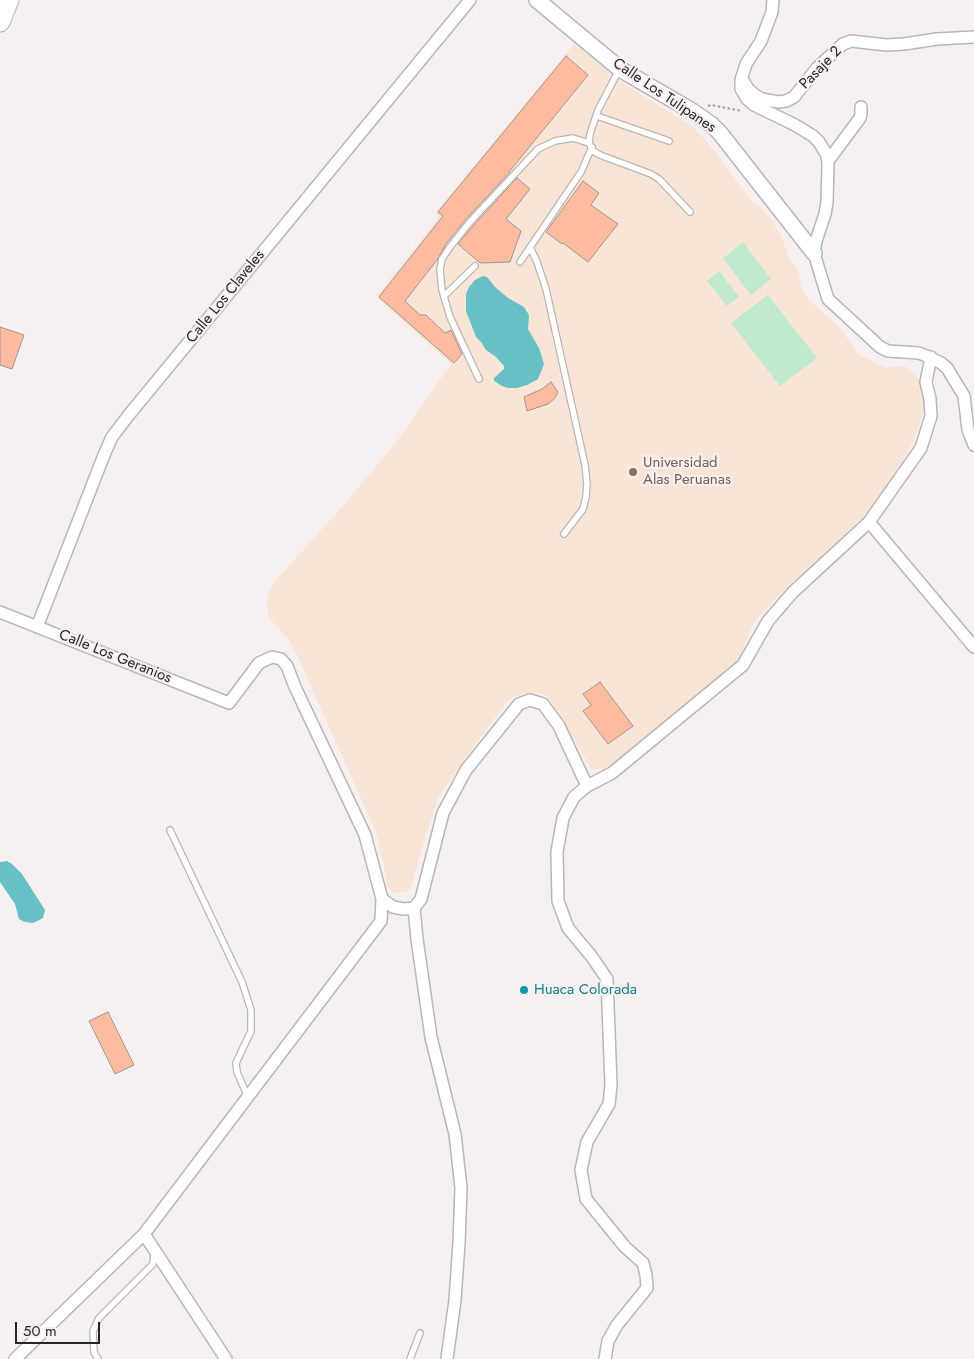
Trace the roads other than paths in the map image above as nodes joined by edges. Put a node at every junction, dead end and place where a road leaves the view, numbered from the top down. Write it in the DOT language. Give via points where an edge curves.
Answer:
graph roads {
  1 [pos="9,0"];
  2 [pos="470,0"];
  3 [pos="537,0"];
  4 [pos="773,0"];
  5 [pos="0,22"];
  6 [pos="974,37"];
  7 [pos="620,69"];
  8 [pos="742,78"];
  9 [pos="861,107"];
  10 [pos="597,116"];
  11 [pos="669,141"];
  12 [pos="590,145"];
  13 [pos="828,160"];
  14 [pos="690,212"];
  15 [pos="530,247"];
  16 [pos="814,253"];
  17 [pos="520,262"];
  18 [pos="475,266"];
  19 [pos="444,296"];
  20 [pos="931,357"];
  21 [pos="479,379"];
  22 [pos="973,438"];
  23 [pos="869,522"];
  24 [pos="564,534"];
  25 [pos="0,612"];
  26 [pos="38,626"];
  27 [pos="974,647"];
  28 [pos="587,786"];
  29 [pos="170,830"];
  30 [pos="382,899"];
  31 [pos="414,908"];
  32 [pos="248,1097"];
  33 [pos="144,1234"];
  34 [pos="155,1250"];
  35 [pos="420,1333"];
  36 [pos="15,1359"];
  37 [pos="98,1359"];
  38 [pos="226,1359"];
  39 [pos="410,1359"];
  40 [pos="447,1359"];
  41 [pos="605,1359"];
  1 -- 5 [label="main road"];
  2 -- 26 [label="street, Calle Los Claveles" via="112,437"];
  3 -- 7 [label="street, Calle Los Tulipanes"];
  4 -- 8 [label="street" via="767,27 746,64"];
  6 -- 8 [label="street, Pasaje 2" via="887,45 851,41 843,44 817,68 794,98 786,102 755,95"];
  7 -- 10 [label="lane"];
  7 -- 16 [label="street, Calle Los Tulipanes" via="703,118 720,133"];
  8 -- 13 [label="street" via="741,89 747,99 813,136"];
  9 -- 13 [label="street" via="860,118"];
  10 -- 11 [label="lane"];
  10 -- 12 [label="lane" via="590,134"];
  12 -- 14 [label="lane" via="593,152 659,179"];
  12 -- 15 [label="lane" via="581,172"];
  12 -- 19 [label="lane" via="573,138 538,149 469,223 442,259 440,269"];
  13 -- 16 [label="street" via="827,202"];
  15 -- 17 [label="lane"];
  15 -- 24 [label="lane" via="546,289 588,484 583,509"];
  16 -- 20 [label="street" via="828,299 874,343 888,351"];
  18 -- 19 [label="lane"];
  19 -- 21 [label="lane" via="450,317"];
  20 -- 22 [label="street" via="947,368 964,396"];
  20 -- 23 [label="street" via="926,382 931,416 921,448"];
  23 -- 27 [label="street"];
  23 -- 28 [label="street" via="793,592 768,621 743,665 612,773"];
  25 -- 26 [label="street, Calle Los Geranios"];
  26 -- 30 [label="street, Calle Los Geranios" via="229,703 258,662 272,657 281,659 366,836"];
  28 -- 31 [label="street" via="559,726 543,704 530,700 519,704 466,770 442,813 421,899"];
  28 -- 41 [label="street" via="574,797 563,818 557,852 558,900 568,928 607,979 612,1085 609,1104 587,1142 581,1170 586,1199 625,1247 643,1263 647,1288 612,1333"];
  29 -- 32 [label="lane" via="242,982 251,1010 251,1031 236,1063"];
  30 -- 31 [label="street" via="393,907"];
  30 -- 32 [label="street" via="381,921"];
  31 -- 40 [label="street" via="431,1037 455,1134 461,1188 457,1271"];
  32 -- 33 [label="street"];
  33 -- 34 [label="street"];
  33 -- 36 [label="street"];
  34 -- 37 [label="lane" via="152,1264 98,1318 93,1331 94,1352"];
  34 -- 38 [label="street"];
  35 -- 39 [label="lane"];
}
